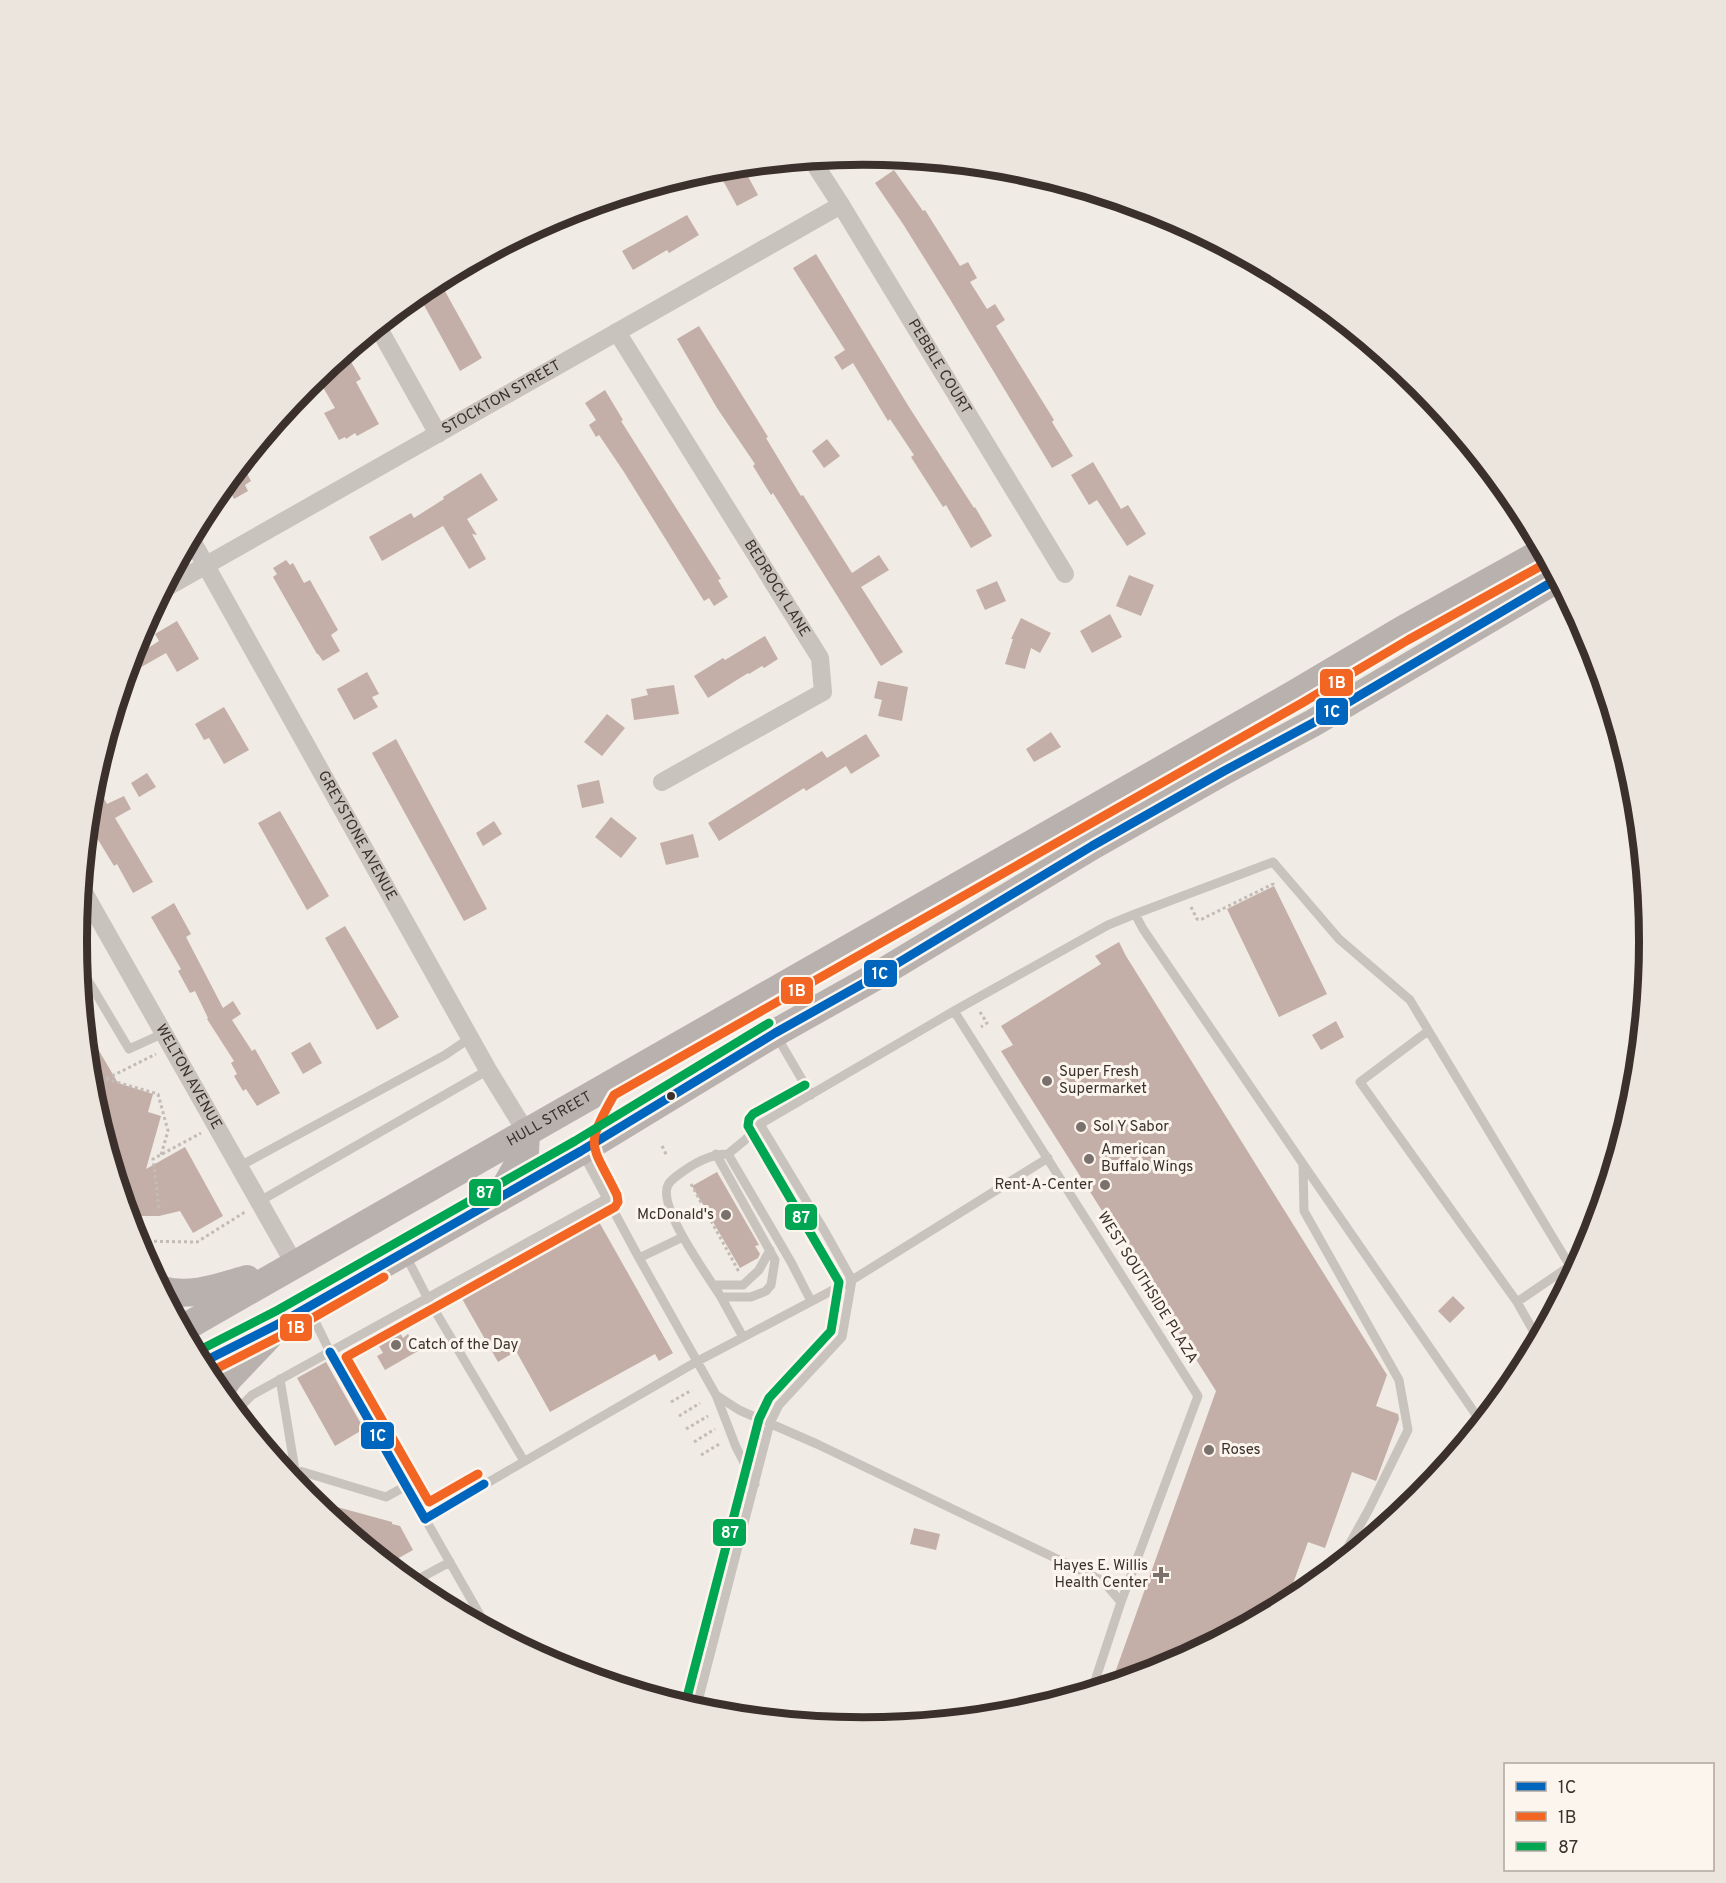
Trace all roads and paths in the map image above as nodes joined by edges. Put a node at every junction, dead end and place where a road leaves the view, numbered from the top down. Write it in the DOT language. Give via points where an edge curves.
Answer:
graph roads {
  1 [pos="816,167"];
  2 [pos="841,205"];
  3 [pos="617,332"];
  4 [pos="382,333"];
  5 [pos="438,434"];
  6 [pos="195,546"];
  7 [pos="1536,555"];
  8 [pos="206,565"];
  9 [pos="1065,574"];
  10 [pos="175,583"];
  11 [pos="1551,583"];
  12 [pos="662,782"];
  13 [pos="1273,884"];
  14 [pos="89,901"];
  15 [pos="1192,909"];
  16 [pos="1135,914"];
  17 [pos="89,981"];
  18 [pos="954,1011"];
  19 [pos="1428,1031"];
  20 [pos="164,1033"];
  21 [pos="775,1033"];
  22 [pos="470,1038"];
  23 [pos="158,1053"];
  24 [pos="488,1070"];
  25 [pos="106,1079"];
  26 [pos="100,1082"];
  27 [pos="605,1086"];
  28 [pos="811,1095"];
  29 [pos="760,1124"];
  30 [pos="202,1132"];
  31 [pos="526,1132"];
  32 [pos="662,1146"];
  33 [pos="581,1151"];
  34 [pos="716,1154"];
  35 [pos="728,1154"];
  36 [pos="161,1155"];
  37 [pos="668,1156"];
  38 [pos="1048,1158"];
  39 [pos="1303,1164"];
  40 [pos="240,1166"];
  41 [pos="696,1181"];
  42 [pos="499,1198"];
  43 [pos="606,1199"];
  44 [pos="253,1206"];
  45 [pos="159,1208"];
  46 [pos="683,1237"];
  47 [pos="147,1241"];
  48 [pos="770,1250"];
  49 [pos="404,1252"];
  50 [pos="639,1258"];
  51 [pos="1569,1264"];
  52 [pos="295,1265"];
  53 [pos="1566,1268"];
  54 [pos="732,1275"];
  55 [pos="852,1280"];
  56 [pos="713,1285"];
  57 [pos="171,1293"];
  58 [pos="720,1297"];
  59 [pos="428,1299"];
  60 [pos="811,1302"];
  61 [pos="1517,1302"];
  62 [pos="308,1307"];
  63 [pos="284,1321"];
  64 [pos="189,1325"];
  65 [pos="1534,1332"];
  66 [pos="743,1337"];
  67 [pos="330,1352"];
  68 [pos="209,1359"];
  69 [pos="696,1362"];
  70 [pos="280,1379"];
  71 [pos="225,1383"];
  72 [pos="692,1390"];
  73 [pos="716,1395"];
  74 [pos="671,1402"];
  75 [pos="700,1403"];
  76 [pos="241,1406"];
  77 [pos="679,1416"];
  78 [pos="708,1416"];
  79 [pos="1477,1416"];
  80 [pos="770,1423"];
  81 [pos="686,1429"];
  82 [pos="715,1429"];
  83 [pos="694,1442"];
  84 [pos="723,1443"];
  85 [pos="701,1455"];
  86 [pos="524,1461"];
  87 [pos="295,1470"];
  88 [pos="754,1484"];
  89 [pos="406,1486"];
  90 [pos="425,1519"];
  91 [pos="1348,1546"];
  92 [pos="450,1562"];
  93 [pos="420,1578"];
  94 [pos="1121,1602"];
  95 [pos="481,1617"];
  96 [pos="1095,1681"];
  97 [pos="698,1700"];
  1 -- 2 [label="street, PEBBLE COURT"];
  2 -- 3 [label="street, STOCKTON STREET"];
  2 -- 9 [label="street, PEBBLE COURT"];
  3 -- 5 [label="street, STOCKTON STREET"];
  3 -- 12 [label="street, BEDROCK LANE" via="820,658 823,692"];
  4 -- 5 [label="street"];
  5 -- 8 [label="street, STOCKTON STREET"];
  6 -- 8 [label="street, GREYSTONE AVENUE"];
  7 -- 27 [label="main road, HULL STREET"];
  8 -- 10 [label="street, STOCKTON STREET"];
  8 -- 22 [label="street, GREYSTONE AVENUE"];
  11 -- 21 [label="main road"];
  13 -- 15 [label="path" via="1200,920"];
  14 -- 20 [label="street, WELTON AVENUE"];
  16 -- 18 [label="lane" via="1108,925"];
  16 -- 19 [label="lane" via="1273,862 1339,939 1410,1000"];
  16 -- 39 [label="lane"];
  17 -- 20 [label="lane" via="129,1049"];
  18 -- 28 [label="lane"];
  18 -- 38 [label="lane, WEST SOUTHSIDE PLAZA"];
  19 -- 51 [label="lane"];
  19 -- 61 [label="lane" via="1360,1082"];
  20 -- 40 [label="street, WELTON AVENUE"];
  21 -- 28 [label="lane"];
  21 -- 33 [label="main road"];
  22 -- 24 [label="street, GREYSTONE AVENUE"];
  22 -- 40 [label="lane"];
  23 -- 25 [label="path"];
  24 -- 31 [label="street, GREYSTONE AVENUE"];
  24 -- 44 [label="lane"];
  25 -- 26 [label="path"];
  25 -- 36 [label="path" via="158,1094 168,1131"];
  27 -- 31 [label="main road, HULL STREET"];
  27 -- 33 [label="main road" via="588,1117"];
  28 -- 29 [label="lane"];
  29 -- 35 [label="lane"];
  29 -- 55 [label="lane"];
  30 -- 36 [label="path"];
  31 -- 42 [label="main road" via="525,1152"];
  31 -- 52 [label="main road, HULL STREET"];
  32 -- 37 [label="path"];
  33 -- 42 [label="main road"];
  33 -- 43 [label="lane"];
  34 -- 35 [label="lane"];
  34 -- 46 [label="lane" via="687,1168 668,1183 669,1208"];
  34 -- 48 [label="lane"];
  35 -- 60 [label="lane"];
  36 -- 45 [label="path" via="153,1159"];
  38 -- 55 [label="lane"];
  38 -- 94 [label="lane, WEST SOUTHSIDE PLAZA" via="1198,1396"];
  39 -- 79 [label="lane"];
  39 -- 91 [label="lane" via="1304,1211 1399,1380 1408,1430"];
  40 -- 44 [label="street, WELTON AVENUE"];
  41 -- 54 [label="path" via="690,1184 739,1271"];
  42 -- 49 [label="main road"];
  43 -- 50 [label="lane"];
  43 -- 59 [label="lane"];
  44 -- 47 [label="path" via="197,1242"];
  44 -- 52 [label="street, WELTON AVENUE"];
  46 -- 50 [label="lane"];
  46 -- 56 [label="lane"];
  48 -- 56 [label="lane" via="759,1270 743,1285"];
  48 -- 58 [label="lane" via="775,1260 771,1285 766,1291 751,1297"];
  49 -- 59 [label="lane"];
  49 -- 62 [label="main road"];
  50 -- 69 [label="lane"];
  52 -- 57 [label="main road" via="213,1290"];
  52 -- 64 [label="main road, HULL STREET"];
  53 -- 61 [label="lane"];
  55 -- 60 [label="lane"];
  55 -- 80 [label="lane" via="842,1337 778,1405"];
  56 -- 58 [label="lane"];
  58 -- 66 [label="lane"];
  59 -- 67 [label="lane"];
  59 -- 86 [label="lane"];
  60 -- 66 [label="lane"];
  61 -- 65 [label="lane"];
  62 -- 63 [label="main road"];
  62 -- 67 [label="lane"];
  63 -- 68 [label="main road"];
  63 -- 71 [label="main road"];
  66 -- 69 [label="lane"];
  67 -- 70 [label="lane"];
  67 -- 89 [label="lane"];
  69 -- 73 [label="lane"];
  69 -- 86 [label="lane"];
  70 -- 76 [label="lane"];
  70 -- 87 [label="lane"];
  72 -- 74 [label="path"];
  73 -- 80 [label="lane"];
  73 -- 88 [label="lane"];
  75 -- 77 [label="path"];
  78 -- 81 [label="path"];
  80 -- 88 [label="lane"];
  80 -- 94 [label="lane" via="1102,1581"];
  82 -- 83 [label="path"];
  84 -- 85 [label="path"];
  86 -- 90 [label="lane"];
  87 -- 89 [label="lane" via="386,1497"];
  88 -- 97 [label="lane"];
  89 -- 90 [label="lane"];
  90 -- 92 [label="lane"];
  92 -- 93 [label="lane"];
  92 -- 95 [label="lane"];
  94 -- 96 [label="lane"];
}
